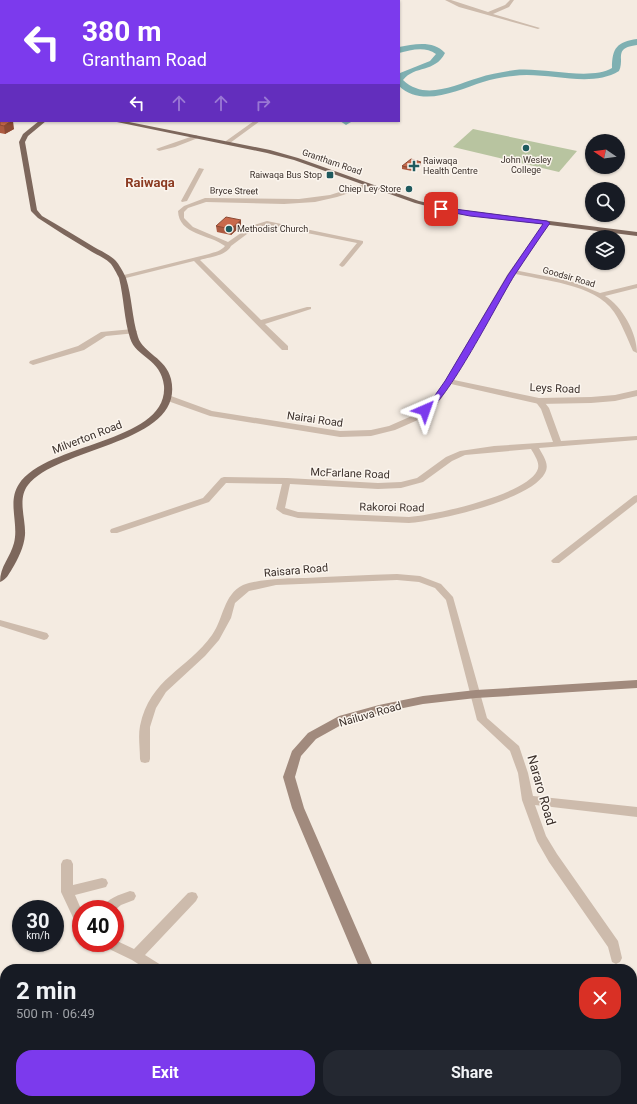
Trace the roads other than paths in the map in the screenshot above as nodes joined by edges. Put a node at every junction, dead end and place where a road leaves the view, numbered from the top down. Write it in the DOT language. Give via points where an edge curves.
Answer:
graph roads {
  1 [pos="447,0"];
  2 [pos="512,0"];
  3 [pos="488,14"];
  4 [pos="538,28"];
  5 [pos="42,122"];
  6 [pos="120,122"];
  7 [pos="256,122"];
  8 [pos="196,136"];
  9 [pos="228,142"];
  10 [pos="159,149"];
  11 [pos="201,169"];
  12 [pos="368,185"];
  13 [pos="184,201"];
  14 [pos="547,223"];
  15 [pos="637,234"];
  16 [pos="228,245"];
  17 [pos="196,260"];
  18 [pos="342,265"];
  19 [pos="514,272"];
  20 [pos="122,277"];
  21 [pos="637,286"];
  22 [pos="599,295"];
  23 [pos="309,308"];
  24 [pos="260,323"];
  25 [pos="132,331"];
  26 [pos="285,348"];
  27 [pos="637,351"];
  28 [pos="33,363"];
  29 [pos="449,381"];
  30 [pos="637,393"];
  31 [pos="168,398"];
  32 [pos="539,401"];
  33 [pos="637,438"];
  34 [pos="558,444"];
  35 [pos="534,446"];
  36 [pos="287,481"];
  37 [pos="637,498"];
  38 [pos="114,531"];
  39 [pos="556,561"];
  40 [pos="0,578"];
  41 [pos="0,623"];
  42 [pos="44,636"];
  43 [pos="637,684"];
  44 [pos="476,694"];
  45 [pos="145,759"];
  46 [pos="528,800"];
  47 [pos="637,812"];
  48 [pos="67,864"];
  49 [pos="102,883"];
  50 [pos="67,892"];
  51 [pos="130,896"];
  52 [pos="192,897"];
  53 [pos="120,900"];
  54 [pos="72,903"];
  55 [pos="124,950"];
  56 [pos="136,956"];
  57 [pos="616,958"];
  58 [pos="149,964"];
  59 [pos="365,964"];
  1 -- 3 [label="street"];
  2 -- 3 [label="street" via="507,6"];
  3 -- 4 [label="street"];
  5 -- 20 [label="main road" via="25,135 22,142 34,210 40,217 112,262"];
  6 -- 8 [label="main road, Grantham Road"];
  7 -- 9 [label="street"];
  8 -- 9 [label="main road, Grantham Road"];
  8 -- 10 [label="street"];
  9 -- 12 [label="main road, Grantham Road" via="296,159"];
  11 -- 13 [label="street"];
  12 -- 14 [label="main road, Grantham Road" via="430,206"];
  12 -- 16 [label="street, Bryce Street" via="314,200 205,200 181,211 182,223 216,236"];
  14 -- 15 [label="main road, Grantham Road"];
  14 -- 19 [label="street, Nairai Road"];
  16 -- 17 [label="street" via="221,252"];
  16 -- 18 [label="street" via="253,227 267,223 361,242"];
  17 -- 20 [label="street"];
  17 -- 24 [label="street"];
  19 -- 22 [label="street, Goodsir Road" via="560,281"];
  19 -- 29 [label="street, Nairai Road"];
  20 -- 25 [label="main road"];
  21 -- 22 [label="street"];
  22 -- 27 [label="street, Goodsir Road" via="615,308"];
  23 -- 24 [label="street"];
  24 -- 26 [label="street"];
  25 -- 28 [label="street" via="104,334 81,348"];
  25 -- 31 [label="main road" via="140,348 164,371 168,384"];
  29 -- 31 [label="street, Nairai Road" via="434,403 417,418 370,433 340,434 258,422 210,413"];
  29 -- 32 [label="street, Leys Road"];
  30 -- 32 [label="street, Leys Road" via="591,400"];
  31 -- 40 [label="main road, Milverton Road" via="162,410 148,423 121,437 52,463 38,471 23,485 18,498 20,532 12,562"];
  32 -- 34 [label="street" via="545,408"];
  33 -- 34 [label="street, McFarlane Road"];
  34 -- 35 [label="street, McFarlane Road"];
  35 -- 36 [label="street, McFarlane Road" via="463,453 420,480 401,485"];
  35 -- 36 [label="street, Rakoroi Road" via="544,464 541,472 518,491 474,507 424,519 298,515 286,512 280,508"];
  36 -- 38 [label="street, McFarlane Road" via="224,480 206,500"];
  37 -- 39 [label="street"];
  41 -- 42 [label="street"];
  43 -- 44 [label="main road, Nailuva Road"];
  44 -- 45 [label="street, Raisara Road" via="450,600 438,586 420,579 397,577 276,582 246,588 231,600 226,618 216,637 162,689 151,707 145,727"];
  44 -- 46 [label="street, Nararo Road" via="482,720 515,749 523,772"];
  44 -- 59 [label="main road, Nailuva Road" via="422,700 339,721 312,736 296,754 289,777 298,808"];
  46 -- 47 [label="street"];
  46 -- 57 [label="street, Nararo Road" via="541,838 614,945"];
  48 -- 50 [label="street"];
  49 -- 50 [label="street"];
  50 -- 54 [label="street"];
  51 -- 53 [label="street"];
  52 -- 56 [label="street"];
  55 -- 56 [label="street"];
  56 -- 58 [label="street"];
}
